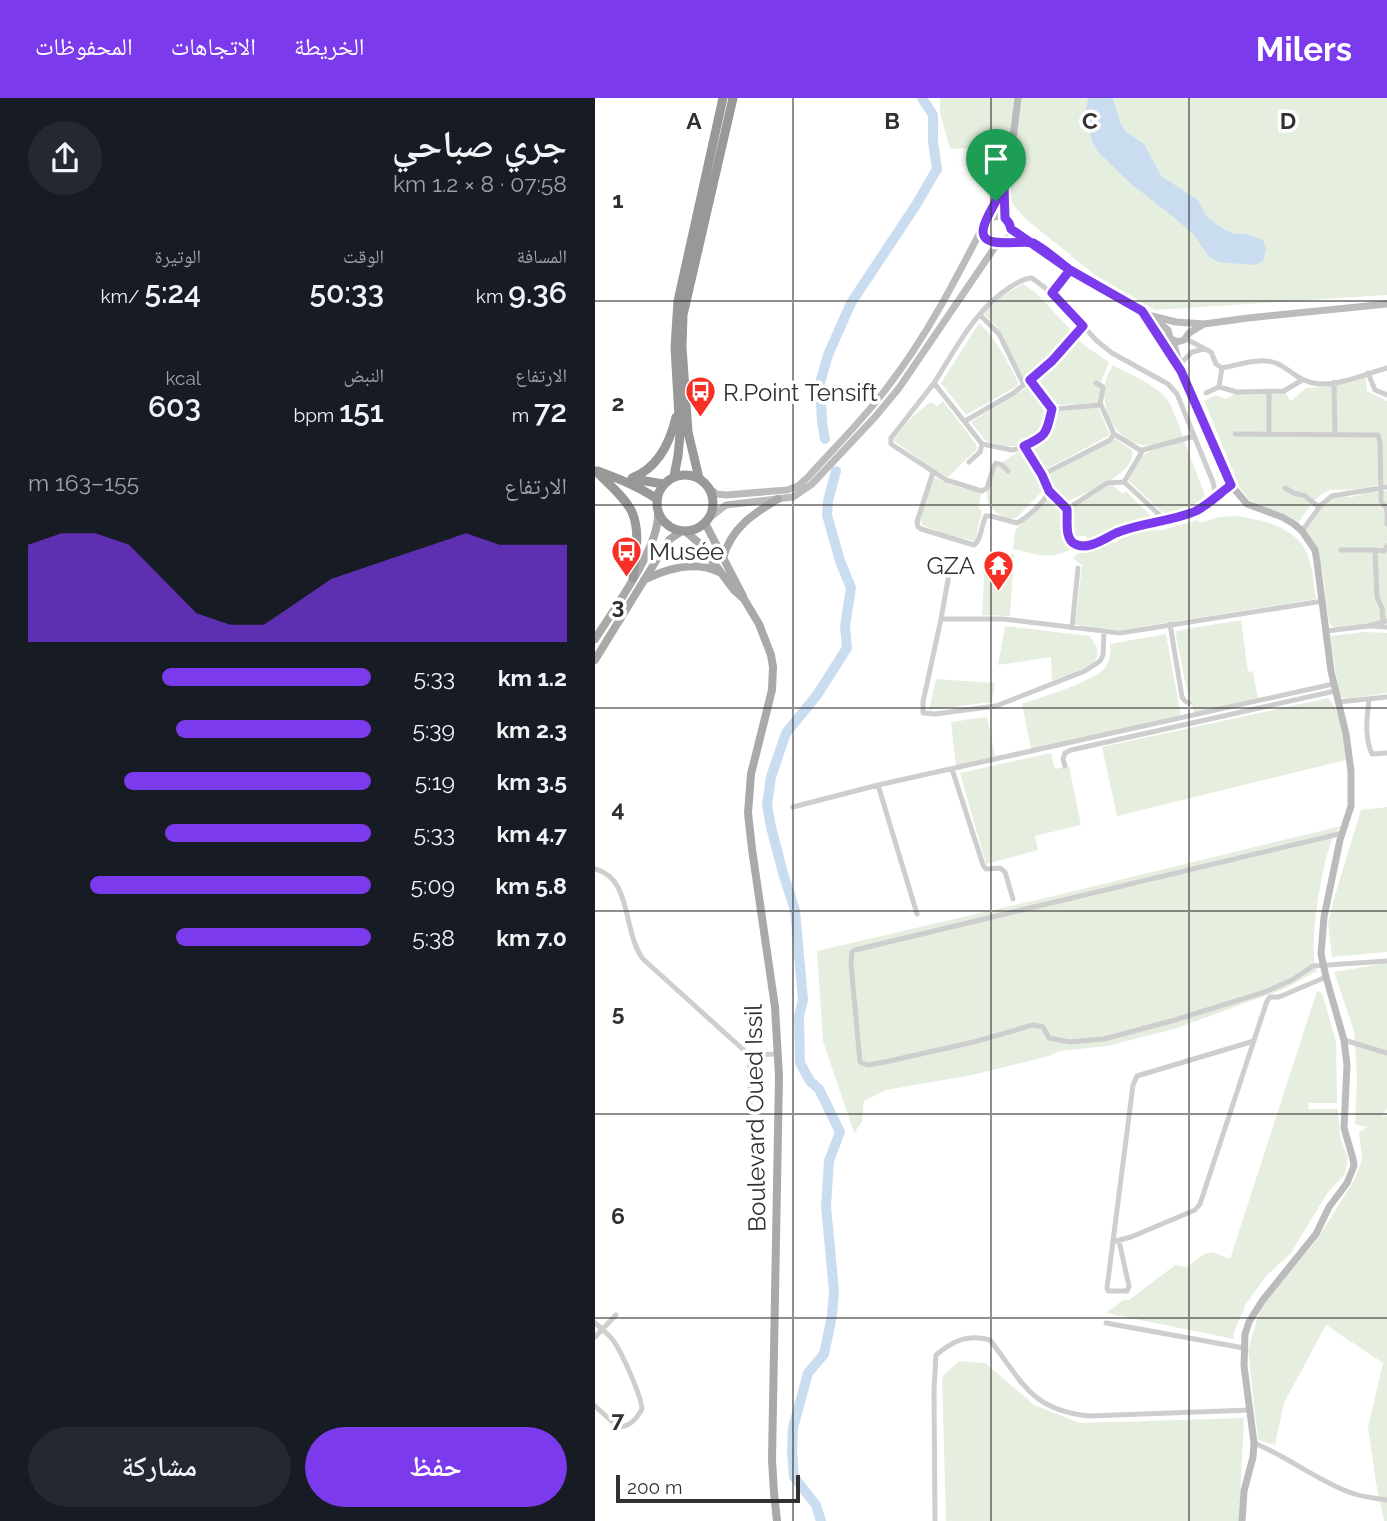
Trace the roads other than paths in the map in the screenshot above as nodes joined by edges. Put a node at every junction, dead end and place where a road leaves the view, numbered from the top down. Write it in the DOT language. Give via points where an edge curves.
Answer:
graph roads {
  1 [pos="723,98"];
  2 [pos="733,98"];
  3 [pos="1018,98"];
  4 [pos="1004,186"];
  5 [pos="1005,218"];
  6 [pos="985,223"];
  7 [pos="1011,229"];
  8 [pos="1001,243"];
  9 [pos="1033,243"];
  10 [pos="1070,270"];
  11 [pos="1052,293"];
  12 [pos="1387,304"];
  13 [pos="1142,311"];
  14 [pos="980,315"];
  15 [pos="1150,316"];
  16 [pos="1180,322"];
  17 [pos="1204,324"];
  18 [pos="1083,326"];
  19 [pos="1168,330"];
  20 [pos="1182,338"];
  21 [pos="1204,349"];
  22 [pos="1181,367"];
  23 [pos="1222,368"];
  24 [pos="1387,368"];
  25 [pos="1368,373"];
  26 [pos="1302,380"];
  27 [pos="1027,382"];
  28 [pos="1334,382"];
  29 [pos="934,383"];
  30 [pos="1096,383"];
  31 [pos="1219,387"];
  32 [pos="1269,392"];
  33 [pos="1206,393"];
  34 [pos="1387,395"];
  35 [pos="1101,405"];
  36 [pos="678,409"];
  37 [pos="1052,409"];
  38 [pos="965,421"];
  39 [pos="1114,434"];
  40 [pos="1235,434"];
  41 [pos="1269,434"];
  42 [pos="1335,434"];
  43 [pos="1194,436"];
  44 [pos="1380,438"];
  45 [pos="1387,438"];
  46 [pos="982,444"];
  47 [pos="1024,446"];
  48 [pos="1143,450"];
  49 [pos="969,462"];
  50 [pos="596,470"];
  51 [pos="1008,471"];
  52 [pos="933,472"];
  53 [pos="1042,475"];
  54 [pos="674,476"];
  55 [pos="620,478"];
  56 [pos="632,478"];
  57 [pos="699,478"];
  58 [pos="810,481"];
  59 [pos="1124,482"];
  60 [pos="663,484"];
  61 [pos="1231,485"];
  62 [pos="1384,487"];
  63 [pos="709,488"];
  64 [pos="1285,488"];
  65 [pos="1049,491"];
  66 [pos="1214,497"];
  67 [pos="656,499"];
  68 [pos="778,499"];
  69 [pos="1319,507"];
  70 [pos="1067,509"];
  71 [pos="658,514"];
  72 [pos="1164,519"];
  73 [pos="706,521"];
  74 [pos="1387,524"];
  75 [pos="684,531"];
  76 [pos="1302,531"];
  77 [pos="1341,550"];
  78 [pos="1375,550"];
  79 [pos="1386,550"];
  80 [pos="723,558"];
  81 [pos="951,563"];
  82 [pos="1077,568"];
  83 [pos="722,573"];
  84 [pos="637,580"];
  85 [pos="744,599"];
  86 [pos="1322,601"];
  87 [pos="941,619"];
  88 [pos="1386,623"];
  89 [pos="1170,624"];
  90 [pos="1072,628"];
  91 [pos="1326,631"];
  92 [pos="1104,632"];
  93 [pos="595,639"];
  94 [pos="595,660"];
  95 [pos="1334,688"];
  96 [pos="1387,697"];
  97 [pos="1369,699"];
  98 [pos="1338,702"];
  99 [pos="1189,703"];
  100 [pos="1387,753"];
  101 [pos="1065,766"];
  102 [pos="953,769"];
  103 [pos="877,785"];
  104 [pos="793,807"];
  105 [pos="1343,833"];
  106 [pos="595,869"];
  107 [pos="1013,899"];
  108 [pos="917,914"];
  109 [pos="1387,961"];
  110 [pos="1323,965"];
  111 [pos="1326,977"];
  112 [pos="1344,1040"];
  113 [pos="1254,1041"];
  114 [pos="1387,1053"];
  115 [pos="748,1055"];
  116 [pos="778,1055"];
  117 [pos="750,1108"];
  118 [pos="1119,1241"];
  119 [pos="1112,1242"];
  120 [pos="616,1315"];
  121 [pos="595,1323"];
  122 [pos="1106,1323"];
  123 [pos="602,1329"];
  124 [pos="595,1337"];
  125 [pos="1244,1348"];
  126 [pos="595,1406"];
  127 [pos="1250,1410"];
  128 [pos="1254,1443"];
  129 [pos="1387,1500"];
  130 [pos="777,1521"];
  131 [pos="935,1521"];
  132 [pos="1242,1521"];
  1 -- 36 [label="highway" via="678,301"];
  2 -- 57 [label="highway" via="683,315 688,432"];
  3 -- 4 [label="street"];
  4 -- 5 [label="street"];
  4 -- 6 [label="street"];
  5 -- 6 [label="street" via="995,216"];
  5 -- 7 [label="street"];
  6 -- 8 [label="street" via="986,239"];
  6 -- 58 [label="street" via="906,361"];
  7 -- 8 [label="street"];
  7 -- 9 [label="street"];
  8 -- 9 [label="street"];
  8 -- 58 [label="street" via="899,388 842,453"];
  9 -- 10 [label="street"];
  10 -- 11 [label="street"];
  10 -- 13 [label="street"];
  11 -- 14 [label="street" via="1032,278 1023,279 993,299"];
  11 -- 18 [label="street"];
  12 -- 17 [label="street"];
  13 -- 15 [label="street"];
  13 -- 22 [label="street"];
  14 -- 27 [label="street" via="999,334"];
  14 -- 29 [label="street"];
  15 -- 16 [label="street"];
  15 -- 19 [label="street"];
  16 -- 17 [label="street"];
  16 -- 19 [label="street"];
  16 -- 20 [label="street" via="1188,329"];
  17 -- 20 [label="street"];
  18 -- 27 [label="street"];
  18 -- 43 [label="street" via="1112,353 1168,384"];
  19 -- 20 [label="street" via="1170,338"];
  20 -- 21 [label="street"];
  20 -- 22 [label="street"];
  21 -- 22 [label="street" via="1188,355"];
  21 -- 23 [label="street"];
  22 -- 61 [label="street"];
  23 -- 26 [label="street" via="1265,361"];
  23 -- 31 [label="street"];
  24 -- 25 [label="street"];
  25 -- 28 [label="street"];
  25 -- 34 [label="street" via="1375,390"];
  26 -- 28 [label="street"];
  26 -- 32 [label="street" via="1284,391"];
  27 -- 37 [label="street"];
  27 -- 38 [label="street"];
  28 -- 42 [label="street"];
  29 -- 38 [label="street"];
  29 -- 52 [label="street" via="890,441"];
  30 -- 35 [label="street" via="1103,387"];
  31 -- 32 [label="street"];
  31 -- 33 [label="street"];
  32 -- 41 [label="street"];
  35 -- 37 [label="street"];
  35 -- 39 [label="street"];
  36 -- 54 [label="highway" via="680,447"];
  36 -- 56 [label="highway" via="661,456"];
  37 -- 47 [label="street" via="1045,433"];
  38 -- 46 [label="street"];
  39 -- 48 [label="street"];
  39 -- 53 [label="street"];
  40 -- 41 [label="street"];
  41 -- 42 [label="street"];
  42 -- 44 [label="street"];
  43 -- 48 [label="street"];
  43 -- 66 [label="street" via="1213,482"];
  44 -- 45 [label="street"];
  44 -- 62 [label="street"];
  46 -- 47 [label="street" via="1012,450"];
  46 -- 49 [label="street"];
  47 -- 53 [label="street"];
  48 -- 59 [label="street"];
  50 -- 55 [label="highway"];
  50 -- 84 [label="highway" via="631,512 637,536"];
  51 -- 52 [label="street" via="996,464 985,491"];
  52 -- 65 [label="street" via="918,527 971,544 977,544 986,516 1017,523"];
  53 -- 65 [label="street"];
  54 -- 57 [label="highway"];
  54 -- 60 [label="highway"];
  55 -- 56 [label="highway"];
  55 -- 67 [label="highway"];
  56 -- 60 [label="highway"];
  57 -- 63 [label="highway"];
  58 -- 63 [label="street" via="781,491 726,495"];
  58 -- 68 [label="street" via="799,494"];
  59 -- 70 [label="street" via="1107,483"];
  59 -- 72 [label="street"];
  60 -- 67 [label="highway"];
  61 -- 66 [label="street"];
  61 -- 76 [label="street" via="1247,504 1282,517"];
  62 -- 69 [label="street" via="1332,496"];
  62 -- 74 [label="street" via="1381,501 1387,509"];
  63 -- 73 [label="highway" via="713,508"];
  64 -- 69 [label="street"];
  65 -- 70 [label="street"];
  66 -- 72 [label="street" via="1193,512"];
  67 -- 71 [label="highway"];
  68 -- 73 [label="street" via="726,505"];
  68 -- 80 [label="main road" via="737,528"];
  69 -- 76 [label="street"];
  70 -- 72 [label="street" via="1068,535 1081,546"];
  71 -- 75 [label="highway" via="668,526"];
  71 -- 84 [label="main road"];
  73 -- 75 [label="highway"];
  73 -- 80 [label="main road, Boulevard Oued Issil"];
  75 -- 83 [label="main road, Boulevard Oued Issil"];
  75 -- 84 [label="main road" via="670,539"];
  76 -- 86 [label="street" via="1315,550"];
  77 -- 78 [label="street"];
  78 -- 79 [label="street"];
  78 -- 88 [label="street" via="1377,597"];
  80 -- 85 [label="main road, Boulevard Oued Issil"];
  81 -- 87 [label="street"];
  82 -- 90 [label="street"];
  83 -- 84 [label="main road" via="689,566"];
  83 -- 85 [label="main road, Boulevard Oued Issil"];
  84 -- 93 [label="main road"];
  84 -- 94 [label="main road"];
  85 -- 116 [label="main road, Boulevard Oued Issil" via="766,640 773,667 770,703 750,780 748,813"];
  86 -- 89 [label="street"];
  86 -- 91 [label="street"];
  87 -- 90 [label="street" via="1003,619"];
  87 -- 92 [label="street" via="923,713 996,706 1085,671 1100,662"];
  88 -- 91 [label="street"];
  89 -- 92 [label="street"];
  89 -- 99 [label="street" via="1182,697"];
  90 -- 92 [label="street"];
  91 -- 95 [label="street"];
  95 -- 98 [label="street"];
  95 -- 101 [label="street" via="1071,750 1065,753"];
  95 -- 102 [label="street"];
  96 -- 97 [label="street"];
  97 -- 98 [label="street"];
  97 -- 100 [label="street" via="1368,744 1372,754"];
  98 -- 105 [label="street" via="1351,771 1351,806"];
  102 -- 103 [label="street"];
  102 -- 107 [label="street" via="983,865 1005,872"];
  103 -- 104 [label="street"];
  103 -- 108 [label="street"];
  105 -- 110 [label="street" via="1324,917"];
  105 -- 110 [label="street" via="855,950 852,964 859,1060 868,1065 885,1062 1033,1025 1043,1027 1054,1040 1104,1039 1265,992"];
  106 -- 115 [label="street" via="618,886 632,940 643,959"];
  109 -- 110 [label="street"];
  110 -- 111 [label="street"];
  111 -- 112 [label="street"];
  111 -- 113 [label="street" via="1270,997"];
  112 -- 114 [label="street"];
  112 -- 125 [label="street" via="1344,1128 1353,1159 1352,1174 1316,1234 1253,1313"];
  113 -- 118 [label="street" via="1200,1204"];
  113 -- 119 [label="street" via="1137,1076"];
  115 -- 116 [label="street"];
  115 -- 117 [label="street"];
  116 -- 130 [label="main road, Boulevard Oued Issil" via="772,1460"];
  118 -- 119 [label="street"];
  118 -- 119 [label="street" via="1129,1284 1124,1292 1107,1290"];
  120 -- 123 [label="street"];
  121 -- 123 [label="street"];
  122 -- 125 [label="street"];
  123 -- 124 [label="street"];
  123 -- 126 [label="street" via="616,1345 642,1409 621,1427"];
  125 -- 127 [label="street"];
  127 -- 128 [label="street"];
  127 -- 131 [label="street" via="1072,1414 1029,1393 990,1340 963,1339 936,1354"];
  128 -- 129 [label="street" via="1352,1494"];
  128 -- 132 [label="street"];
}
